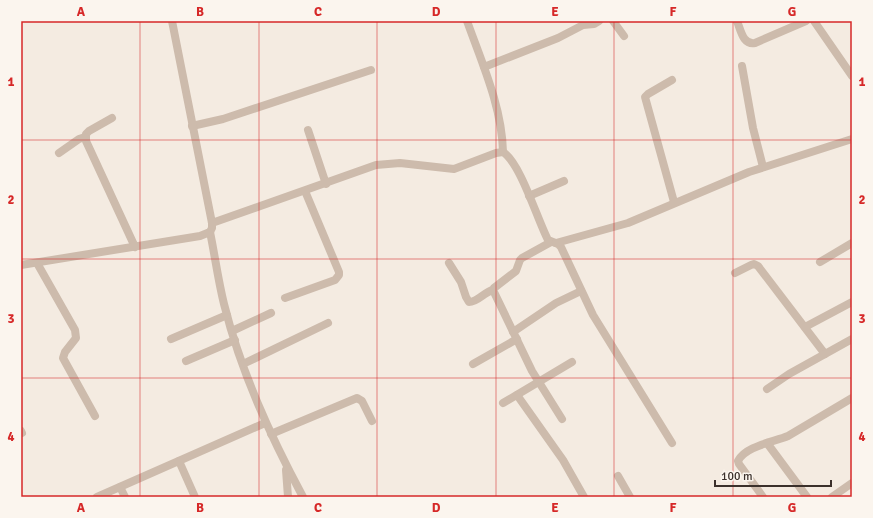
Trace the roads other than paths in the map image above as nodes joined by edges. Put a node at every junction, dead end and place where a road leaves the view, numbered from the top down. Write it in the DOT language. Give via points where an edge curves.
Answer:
graph roads {
  1 [pos="172,21"];
  2 [pos="467,21"];
  3 [pos="599,21"];
  4 [pos="613,21"];
  5 [pos="737,21"];
  6 [pos="806,21"];
  7 [pos="814,21"];
  8 [pos="624,36"];
  9 [pos="742,66"];
  10 [pos="484,67"];
  11 [pos="371,70"];
  12 [pos="852,76"];
  13 [pos="672,80"];
  14 [pos="112,118"];
  15 [pos="192,126"];
  16 [pos="308,130"];
  17 [pos="85,137"];
  18 [pos="852,139"];
  19 [pos="503,152"];
  20 [pos="59,153"];
  21 [pos="763,167"];
  22 [pos="564,181"];
  23 [pos="326,184"];
  24 [pos="305,191"];
  25 [pos="529,196"];
  26 [pos="674,202"];
  27 [pos="212,223"];
  28 [pos="210,232"];
  29 [pos="553,242"];
  30 [pos="852,243"];
  31 [pos="135,247"];
  32 [pos="820,262"];
  33 [pos="37,263"];
  34 [pos="449,263"];
  35 [pos="21,265"];
  36 [pos="735,273"];
  37 [pos="493,290"];
  38 [pos="581,291"];
  39 [pos="285,298"];
  40 [pos="852,302"];
  41 [pos="271,313"];
  42 [pos="227,315"];
  43 [pos="328,324"];
  44 [pos="805,327"];
  45 [pos="232,331"];
  46 [pos="515,335"];
  47 [pos="852,338"];
  48 [pos="171,339"];
  49 [pos="234,340"];
  50 [pos="825,354"];
  51 [pos="186,361"];
  52 [pos="572,362"];
  53 [pos="242,364"];
  54 [pos="473,364"];
  55 [pos="538,381"];
  56 [pos="767,390"];
  57 [pos="516,395"];
  58 [pos="852,398"];
  59 [pos="503,403"];
  60 [pos="94,416"];
  61 [pos="562,419"];
  62 [pos="372,421"];
  63 [pos="265,423"];
  64 [pos="271,434"];
  65 [pos="672,443"];
  66 [pos="767,443"];
  67 [pos="179,461"];
  68 [pos="286,466"];
  69 [pos="618,476"];
  70 [pos="852,483"];
  71 [pos="120,487"];
  72 [pos="97,497"];
  73 [pos="126,497"];
  74 [pos="195,497"];
  75 [pos="288,497"];
  76 [pos="303,497"];
  77 [pos="584,497"];
  78 [pos="630,497"];
  79 [pos="763,497"];
  80 [pos="808,497"];
  81 [pos="832,497"];
  1 -- 15 [label="street"];
  2 -- 10 [label="street"];
  3 -- 10 [label="street" via="583,25 558,38"];
  4 -- 8 [label="street"];
  5 -- 6 [label="street" via="744,39 750,44"];
  7 -- 12 [label="street"];
  9 -- 21 [label="street"];
  10 -- 19 [label="street" via="500,123"];
  11 -- 15 [label="street" via="223,119"];
  13 -- 26 [label="street" via="645,97"];
  14 -- 17 [label="street" via="89,131"];
  15 -- 27 [label="street"];
  16 -- 23 [label="street"];
  17 -- 20 [label="street"];
  17 -- 31 [label="street"];
  18 -- 21 [label="street"];
  19 -- 23 [label="street" via="454,169 383,164"];
  19 -- 25 [label="street" via="517,170"];
  21 -- 26 [label="street"];
  22 -- 25 [label="street"];
  23 -- 24 [label="street"];
  24 -- 27 [label="street"];
  24 -- 39 [label="street" via="339,275 335,280"];
  25 -- 29 [label="street" via="546,236"];
  26 -- 29 [label="street" via="628,223"];
  27 -- 28 [label="street"];
  28 -- 31 [label="street"];
  28 -- 42 [label="street"];
  29 -- 37 [label="street" via="522,258 516,271"];
  29 -- 38 [label="street" via="560,247"];
  30 -- 32 [label="street"];
  31 -- 33 [label="street"];
  33 -- 35 [label="street"];
  33 -- 60 [label="street" via="75,330 76,338 64,352 63,358"];
  34 -- 37 [label="street" via="470,302"];
  36 -- 44 [label="street" via="754,264 758,266"];
  37 -- 46 [label="street"];
  38 -- 46 [label="street" via="556,303"];
  38 -- 65 [label="street" via="593,315"];
  40 -- 44 [label="street"];
  41 -- 45 [label="street"];
  42 -- 45 [label="street"];
  42 -- 48 [label="street"];
  43 -- 53 [label="street"];
  44 -- 50 [label="street"];
  45 -- 49 [label="street"];
  46 -- 54 [label="street"];
  46 -- 55 [label="street"];
  47 -- 50 [label="street"];
  49 -- 51 [label="street"];
  49 -- 53 [label="street"];
  50 -- 56 [label="street"];
  52 -- 55 [label="street"];
  53 -- 63 [label="street"];
  55 -- 57 [label="street"];
  55 -- 61 [label="street"];
  57 -- 59 [label="street"];
  57 -- 77 [label="street" via="563,460"];
  58 -- 66 [label="street" via="788,436"];
  62 -- 64 [label="street" via="362,401 357,398"];
  63 -- 64 [label="street"];
  63 -- 67 [label="street"];
  64 -- 68 [label="street"];
  66 -- 79 [label="street" via="759,445 738,461"];
  66 -- 80 [label="street"];
  67 -- 71 [label="street"];
  67 -- 74 [label="street"];
  68 -- 75 [label="street"];
  68 -- 76 [label="street"];
  69 -- 78 [label="street"];
  70 -- 81 [label="street"];
  71 -- 72 [label="street"];
  71 -- 73 [label="street"];
}
